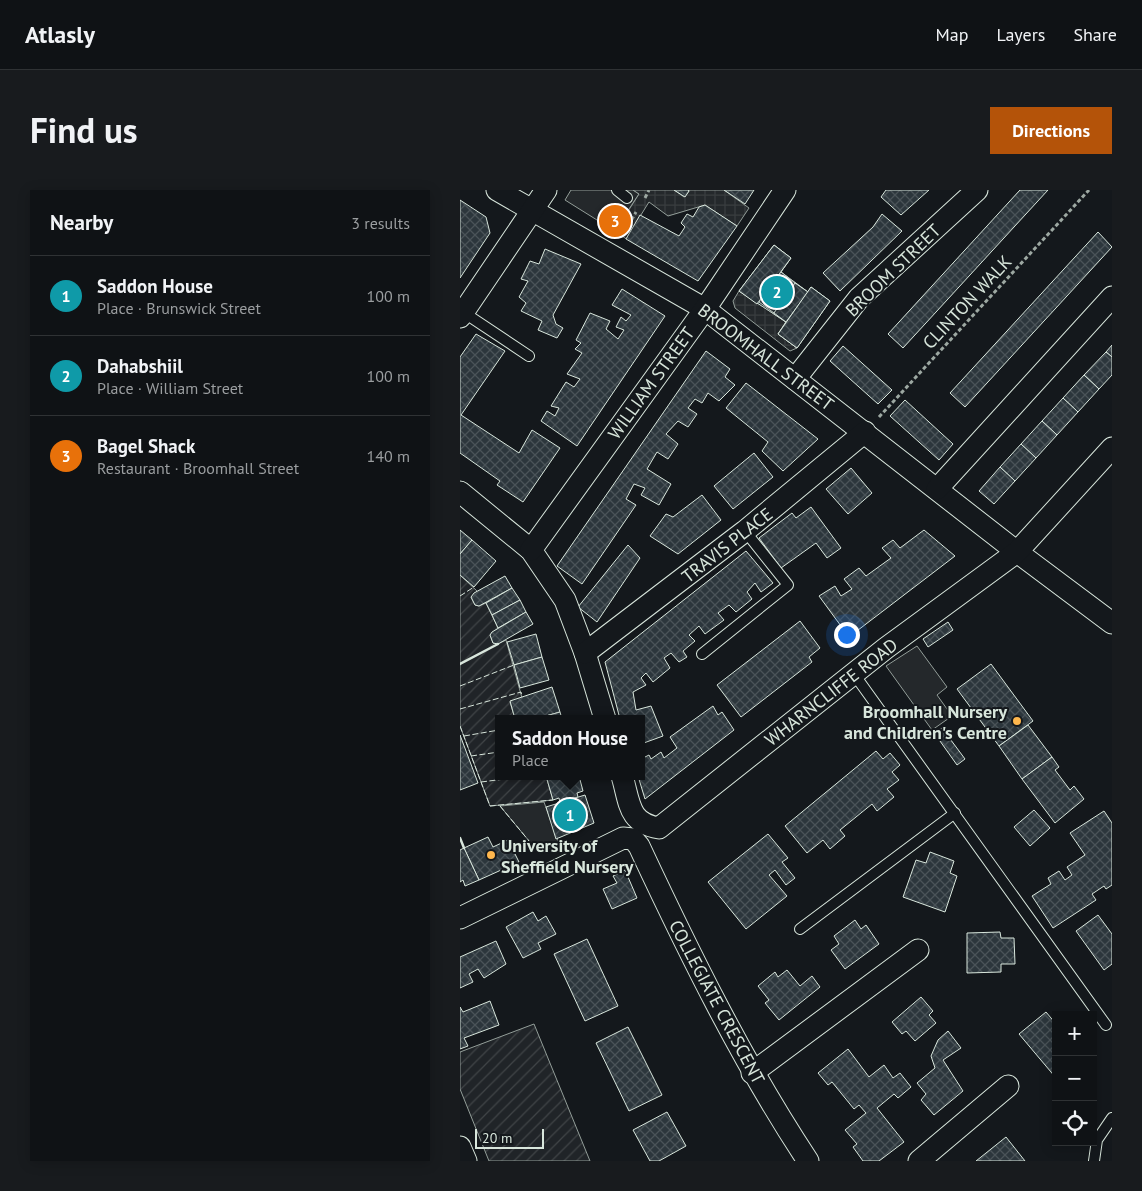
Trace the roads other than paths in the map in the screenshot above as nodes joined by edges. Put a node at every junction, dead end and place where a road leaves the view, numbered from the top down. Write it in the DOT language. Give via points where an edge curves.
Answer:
graph roads {
  1 [pos="497,190"];
  2 [pos="546,190"];
  3 [pos="617,190"];
  4 [pos="785,190"];
  5 [pos="976,190"];
  6 [pos="627,198"];
  7 [pos="532,210"];
  8 [pos="1112,297"];
  9 [pos="705,309"];
  10 [pos="462,315"];
  11 [pos="528,356"];
  12 [pos="795,379"];
  13 [pos="865,432"];
  14 [pos="1112,448"];
  15 [pos="937,489"];
  16 [pos="460,492"];
  17 [pos="745,531"];
  18 [pos="531,550"];
  19 [pos="1017,552"];
  20 [pos="1112,623"];
  21 [pos="585,653"];
  22 [pos="702,654"];
  23 [pos="854,674"];
  24 [pos="604,715"];
  25 [pos="623,780"];
  26 [pos="955,812"];
  27 [pos="639,832"];
  28 [pos="460,918"];
  29 [pos="800,929"];
  30 [pos="918,950"];
  31 [pos="1106,1025"];
  32 [pos="752,1073"];
  33 [pos="1008,1086"];
  34 [pos="1112,1118"];
  35 [pos="460,1147"];
  36 [pos="466,1161"];
  37 [pos="808,1161"];
  38 [pos="918,1161"];
  39 [pos="1094,1161"];
  1 -- 7 [label="street, BROOMHALL STREET"];
  2 -- 7 [label="street"];
  3 -- 6 [label="lane"];
  4 -- 9 [label="street, WILLIAM STREET"];
  5 -- 12 [label="street, BROOM STREET" via="859,298"];
  7 -- 9 [label="street, BROOMHALL STREET"];
  7 -- 10 [label="street"];
  8 -- 15 [label="street"];
  9 -- 12 [label="street, BROOMHALL STREET"];
  9 -- 18 [label="street, WILLIAM STREET"];
  10 -- 11 [label="lane"];
  12 -- 13 [label="street, BROOMHALL STREET"];
  13 -- 15 [label="street, BROOMHALL STREET"];
  13 -- 17 [label="street, TRAVIS PLACE"];
  14 -- 19 [label="street, WHARNCLIFFE ROAD"];
  15 -- 19 [label="street, BROOMHALL STREET"];
  16 -- 18 [label="street"];
  17 -- 21 [label="street, TRAVIS PLACE"];
  17 -- 22 [label="lane" via="788,585"];
  18 -- 21 [label="street" via="565,600"];
  19 -- 20 [label="street, BROOMHALL STREET"];
  19 -- 23 [label="street, WHARNCLIFFE ROAD"];
  21 -- 24 [label="street"];
  23 -- 26 [label="lane"];
  23 -- 27 [label="street, WHARNCLIFFE ROAD" via="660,828"];
  25 -- 27 [label="street, COLLEGIATE CRESCENT"];
  26 -- 29 [label="lane"];
  26 -- 31 [label="lane"];
  27 -- 28 [label="street, WHARNCLIFFE ROAD"];
  27 -- 32 [label="street, COLLEGIATE CRESCENT" via="639,846"];
  30 -- 32 [label="street"];
  32 -- 37 [label="street, COLLEGIATE CRESCENT"];
  33 -- 38 [label="street"];
  34 -- 39 [label="lane" via="1097,1140"];
  35 -- 36 [label="street"];
}
